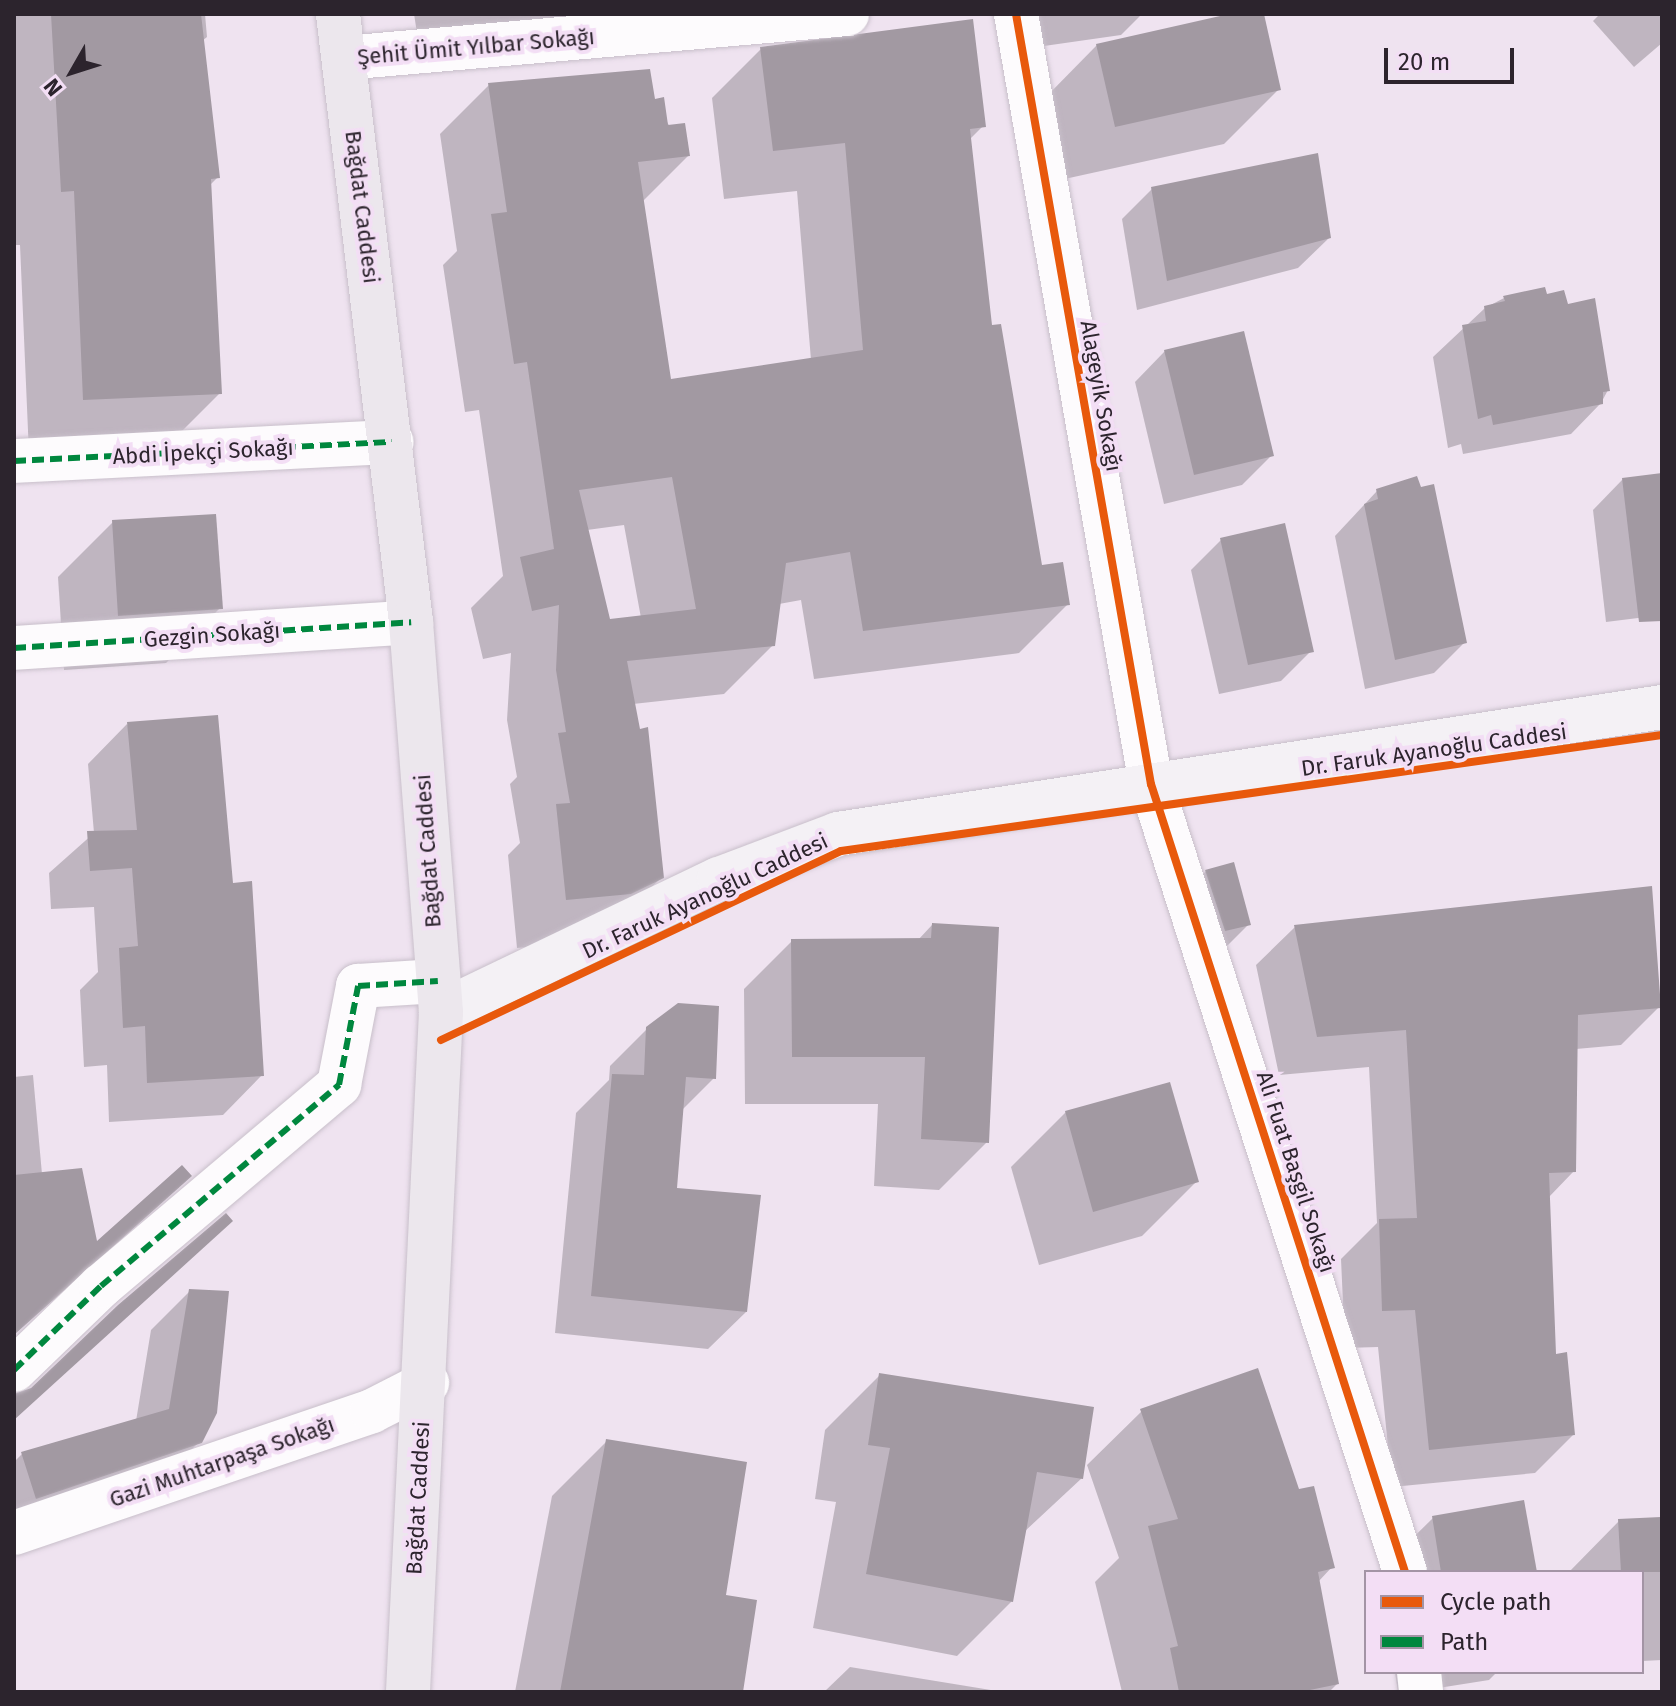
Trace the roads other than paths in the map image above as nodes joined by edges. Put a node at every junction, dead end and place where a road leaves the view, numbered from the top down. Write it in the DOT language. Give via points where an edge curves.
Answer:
graph roads {
  1 [pos="338,14"];
  2 [pos="847,14"];
  3 [pos="1016,14"];
  4 [pos="344,58"];
  5 [pos="392,442"];
  6 [pos="14,461"];
  7 [pos="411,622"];
  8 [pos="14,648"];
  9 [pos="1662,707"];
  10 [pos="1151,784"];
  11 [pos="440,997"];
  12 [pos="14,1370"];
  13 [pos="424,1397"];
  14 [pos="14,1533"];
  15 [pos="14,1553"];
  16 [pos="1404,1570"];
  17 [pos="408,1692"];
  1 -- 4 [label="main road, Bağdat Caddesi"];
  2 -- 4 [label="street, Şehit Ümit Yılbar Sokağı"];
  3 -- 10 [label="street, Alageyik Sokağı"];
  4 -- 5 [label="main road, Bağdat Caddesi"];
  5 -- 6 [label="street, Abdi İpekçi Sokağı"];
  5 -- 7 [label="main road, Bağdat Caddesi"];
  7 -- 8 [label="street, Gezgin Sokağı"];
  7 -- 11 [label="main road, Bağdat Caddesi"];
  9 -- 10 [label="street, Dr. Faruk Ayanoğlu Caddesi"];
  10 -- 11 [label="street, Dr. Faruk Ayanoğlu Caddesi" via="838,834"];
  10 -- 16 [label="street, Ali Fuat Başgil Sokağı"];
  11 -- 12 [label="street" via="358,986 346,1070 339,1085 101,1286"];
  11 -- 13 [label="main road, Bağdat Caddesi"];
  13 -- 14 [label="street, Gazi Muhtarpaşa Sokağı"];
  13 -- 15 [label="street, Gazi Muhtarpaşa Sokağı"];
  13 -- 17 [label="main road, Bağdat Caddesi"];
}
